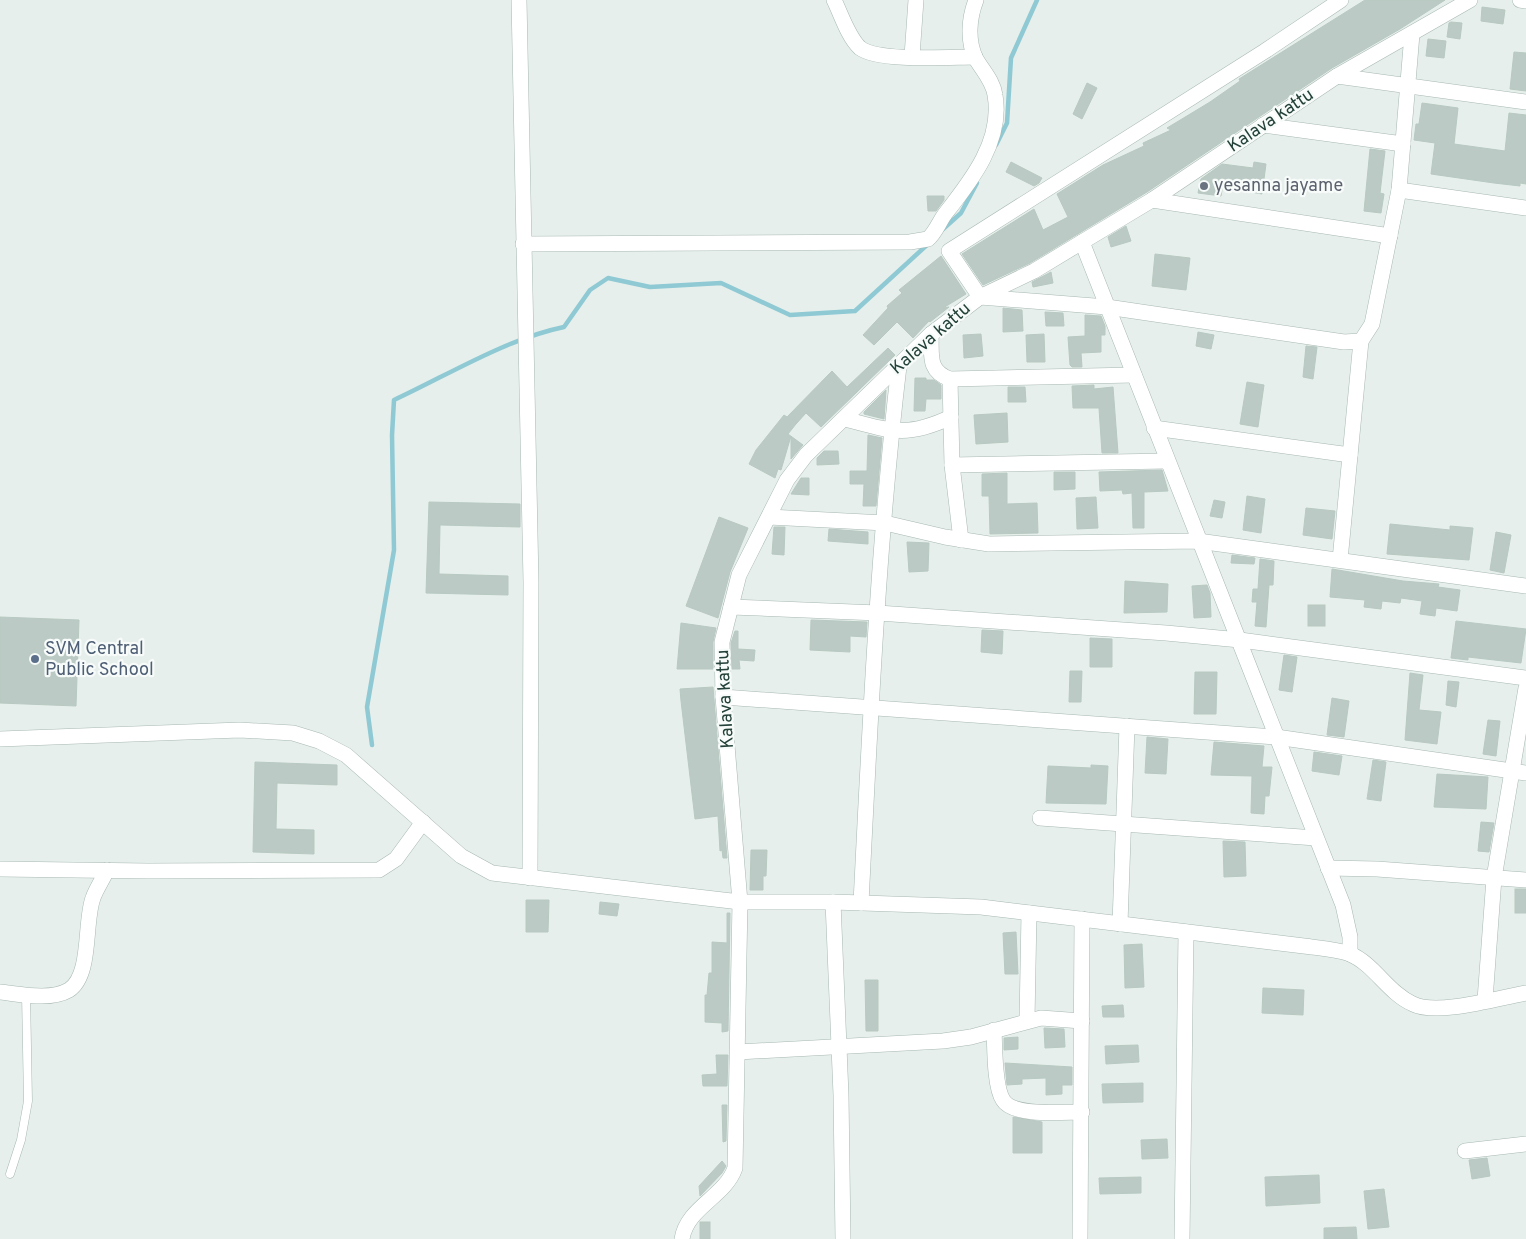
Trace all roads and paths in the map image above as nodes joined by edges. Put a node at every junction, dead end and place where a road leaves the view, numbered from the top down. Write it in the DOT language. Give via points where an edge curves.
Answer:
graph roads {
  1 [pos="519,0"];
  2 [pos="834,0"];
  3 [pos="916,0"];
  4 [pos="976,0"];
  5 [pos="1341,0"];
  6 [pos="1470,0"];
  7 [pos="1520,0"];
  8 [pos="1526,0"];
  9 [pos="1412,34"];
  10 [pos="912,56"];
  11 [pos="975,57"];
  12 [pos="1337,76"];
  13 [pos="1406,86"];
  14 [pos="1526,102"];
  15 [pos="1263,126"];
  16 [pos="1403,144"];
  17 [pos="1400,190"];
  18 [pos="1152,200"];
  19 [pos="1526,208"];
  20 [pos="1390,236"];
  21 [pos="940,240"];
  22 [pos="1082,242"];
  23 [pos="523,244"];
  24 [pos="980,297"];
  25 [pos="1107,307"];
  26 [pos="931,334"];
  27 [pos="1361,341"];
  28 [pos="899,366"];
  29 [pos="1134,376"];
  30 [pos="950,379"];
  31 [pos="951,416"];
  32 [pos="845,419"];
  33 [pos="1154,428"];
  34 [pos="891,431"];
  35 [pos="1350,455"];
  36 [pos="1167,461"];
  37 [pos="952,465"];
  38 [pos="769,517"];
  39 [pos="885,523"];
  40 [pos="961,540"];
  41 [pos="1198,541"];
  42 [pos="1340,560"];
  43 [pos="1526,586"];
  44 [pos="731,607"];
  45 [pos="878,613"];
  46 [pos="1240,640"];
  47 [pos="1526,678"];
  48 [pos="1526,688"];
  49 [pos="723,697"];
  50 [pos="871,708"];
  51 [pos="1127,726"];
  52 [pos="1276,737"];
  53 [pos="0,739"];
  54 [pos="1510,771"];
  55 [pos="1526,773"];
  56 [pos="1040,818"];
  57 [pos="424,822"];
  58 [pos="1124,823"];
  59 [pos="1316,838"];
  60 [pos="0,868"];
  61 [pos="1328,868"];
  62 [pos="107,870"];
  63 [pos="530,878"];
  64 [pos="1494,878"];
  65 [pos="1526,880"];
  66 [pos="740,902"];
  67 [pos="833,902"];
  68 [pos="861,903"];
  69 [pos="1029,913"];
  70 [pos="1082,920"];
  71 [pos="1120,924"];
  72 [pos="1186,932"];
  73 [pos="1350,954"];
  74 [pos="0,992"];
  75 [pos="1526,993"];
  76 [pos="26,994"];
  77 [pos="1485,1000"];
  78 [pos="1027,1021"];
  79 [pos="1082,1021"];
  80 [pos="994,1030"];
  81 [pos="839,1048"];
  82 [pos="738,1052"];
  83 [pos="1082,1112"];
  84 [pos="1526,1144"];
  85 [pos="1465,1151"];
  86 [pos="10,1174"];
  87 [pos="682,1239"];
  88 [pos="843,1239"];
  89 [pos="1080,1239"];
  90 [pos="1182,1239"];
  1 -- 23 [label="street"];
  2 -- 10 [label="street" via="861,48 885,56"];
  3 -- 10 [label="street"];
  4 -- 11 [label="street" via="970,15"];
  5 -- 21 [label="street" via="1256,56"];
  6 -- 9 [label="street, Kalava kattu"];
  7 -- 8 [label="street"];
  9 -- 12 [label="street, Kalava kattu"];
  9 -- 13 [label="street"];
  10 -- 11 [label="street"];
  11 -- 21 [label="street" via="992,83 996,96 994,134 966,189 943,217"];
  12 -- 13 [label="street"];
  12 -- 15 [label="street, Kalava kattu"];
  13 -- 14 [label="street"];
  13 -- 16 [label="street"];
  15 -- 16 [label="street"];
  15 -- 18 [label="street, Kalava kattu"];
  16 -- 17 [label="street"];
  17 -- 19 [label="street"];
  17 -- 20 [label="street"];
  18 -- 20 [label="street"];
  18 -- 22 [label="street, Kalava kattu"];
  20 -- 27 [label="street" via="1372,324"];
  21 -- 23 [label="street"];
  21 -- 24 [label="street"];
  22 -- 24 [label="street, Kalava kattu" via="1034,271"];
  22 -- 25 [label="street"];
  23 -- 63 [label="street" via="531,582"];
  24 -- 25 [label="street"];
  24 -- 26 [label="street, Kalava kattu"];
  25 -- 27 [label="street" via="1344,342"];
  25 -- 29 [label="street"];
  26 -- 28 [label="street, Kalava kattu"];
  26 -- 30 [label="street" via="934,369"];
  27 -- 35 [label="street"];
  28 -- 32 [label="street, Kalava kattu"];
  28 -- 34 [label="street"];
  29 -- 30 [label="street"];
  29 -- 33 [label="street"];
  30 -- 31 [label="street"];
  31 -- 34 [label="street" via="915,430"];
  31 -- 37 [label="street"];
  32 -- 34 [label="street"];
  32 -- 38 [label="street, Kalava kattu" via="806,455 787,480"];
  33 -- 35 [label="street"];
  33 -- 36 [label="street"];
  34 -- 39 [label="street"];
  35 -- 42 [label="street"];
  36 -- 37 [label="street"];
  36 -- 41 [label="street"];
  37 -- 40 [label="street"];
  38 -- 39 [label="street"];
  38 -- 44 [label="street, Kalava kattu" via="739,575"];
  39 -- 40 [label="street"];
  39 -- 45 [label="street"];
  40 -- 41 [label="street" via="1041,545"];
  41 -- 42 [label="street"];
  41 -- 46 [label="street"];
  42 -- 43 [label="street"];
  44 -- 45 [label="street"];
  44 -- 49 [label="street, Kalava kattu" via="722,642"];
  45 -- 46 [label="street"];
  45 -- 50 [label="street"];
  46 -- 47 [label="street"];
  46 -- 52 [label="street"];
  48 -- 54 [label="street"];
  49 -- 50 [label="street"];
  49 -- 66 [label="street, Kalava kattu"];
  50 -- 51 [label="street"];
  50 -- 68 [label="street"];
  51 -- 52 [label="street"];
  51 -- 58 [label="street"];
  52 -- 54 [label="street"];
  52 -- 59 [label="street"];
  53 -- 57 [label="street" via="240,730 294,733 346,755"];
  54 -- 55 [label="street"];
  54 -- 64 [label="street"];
  56 -- 58 [label="street"];
  57 -- 62 [label="street" via="396,858 379,870"];
  57 -- 63 [label="street" via="461,856 492,873"];
  58 -- 59 [label="street"];
  58 -- 71 [label="street"];
  59 -- 61 [label="street"];
  60 -- 62 [label="street"];
  61 -- 64 [label="street"];
  61 -- 73 [label="street" via="1348,922"];
  62 -- 76 [label="street" via="93,898 82,970 77,982 69,990 57,994"];
  63 -- 66 [label="street"];
  64 -- 65 [label="street"];
  64 -- 77 [label="street"];
  66 -- 67 [label="street"];
  66 -- 82 [label="street, Kalava kattu"];
  67 -- 68 [label="street"];
  67 -- 81 [label="street"];
  68 -- 69 [label="street" via="980,907"];
  69 -- 70 [label="street"];
  69 -- 78 [label="street"];
  70 -- 71 [label="street"];
  70 -- 79 [label="street"];
  71 -- 72 [label="street"];
  72 -- 73 [label="street"];
  72 -- 90 [label="street"];
  73 -- 77 [label="street" via="1414,1005 1449,1008"];
  74 -- 76 [label="street"];
  75 -- 77 [label="street"];
  76 -- 86 [label="lane" via="28,1101 21,1140"];
  78 -- 79 [label="street" via="1041,1018"];
  78 -- 80 [label="street"];
  79 -- 83 [label="street"];
  80 -- 81 [label="street" via="943,1041"];
  80 -- 83 [label="street" via="1003,1100 1029,1111"];
  81 -- 82 [label="street"];
  81 -- 88 [label="street"];
  82 -- 87 [label="street, Kalava kattu" via="736,1168 732,1178 694,1214 683,1231"];
  83 -- 89 [label="street"];
  84 -- 85 [label="street"];
}
